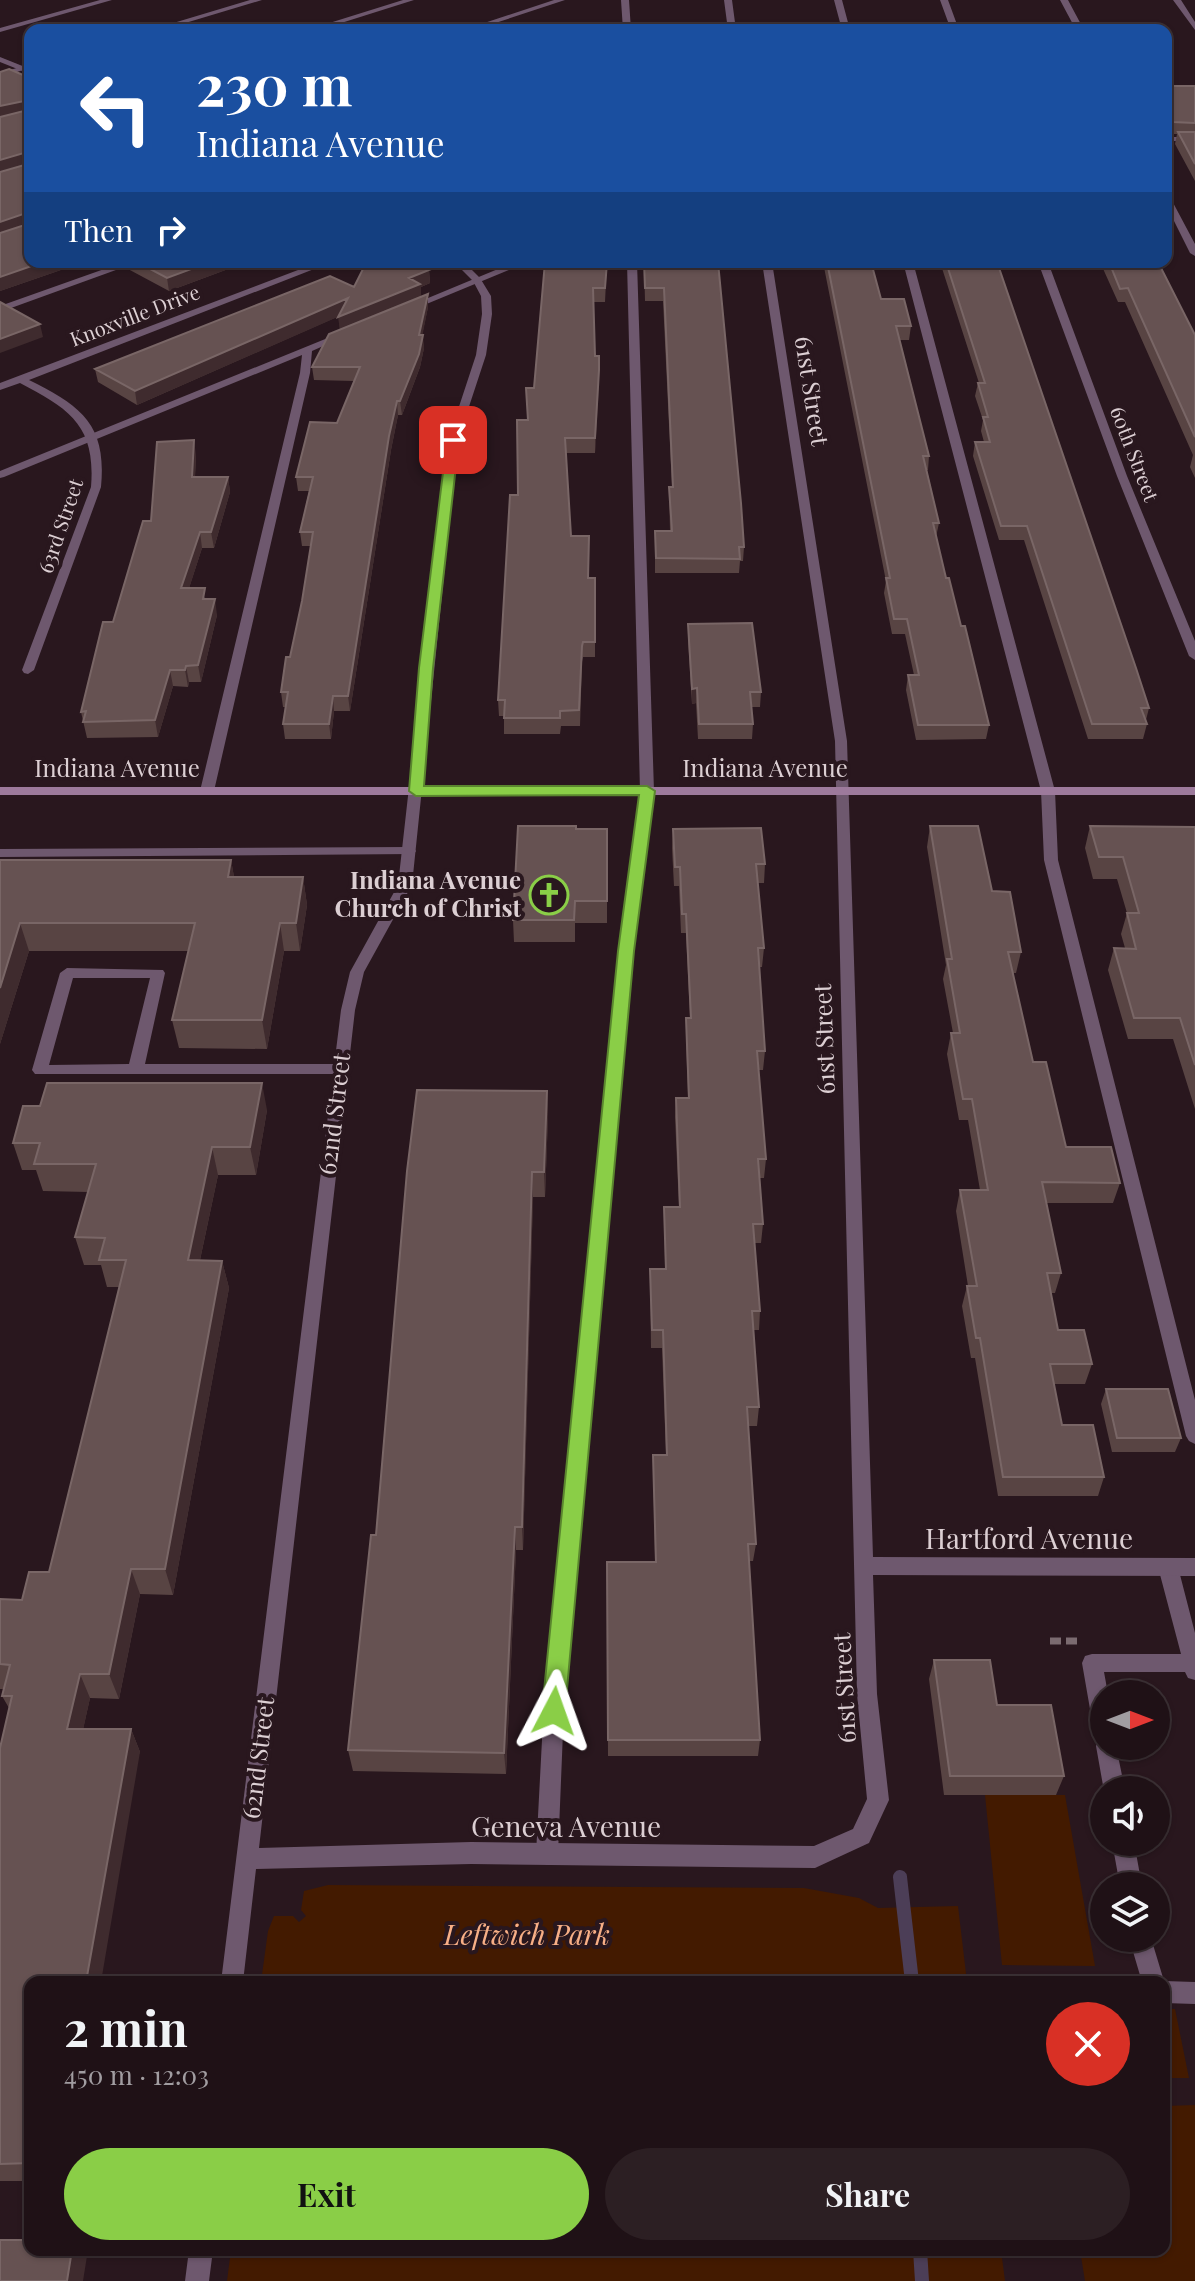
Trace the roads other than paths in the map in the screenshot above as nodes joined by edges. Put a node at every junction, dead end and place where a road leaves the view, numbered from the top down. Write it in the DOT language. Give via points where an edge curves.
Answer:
graph roads {
  1 [pos="108,0"];
  2 [pos="258,0"];
  3 [pos="410,0"];
  4 [pos="561,0"];
  5 [pos="625,0"];
  6 [pos="728,0"];
  7 [pos="838,0"];
  8 [pos="944,0"];
  9 [pos="1064,0"];
  10 [pos="1177,0"];
  11 [pos="175,24"];
  12 [pos="331,24"];
  13 [pos="486,24"];
  14 [pos="627,24"];
  15 [pos="731,24"];
  16 [pos="844,24"];
  17 [pos="953,24"];
  18 [pos="1077,24"];
  19 [pos="1194,26"];
  20 [pos="0,30"];
  21 [pos="0,59"];
  22 [pos="24,68"];
  23 [pos="24,70"];
  24 [pos="0,75"];
  25 [pos="1172,139"];
  26 [pos="1195,139"];
  27 [pos="1172,209"];
  28 [pos="1195,253"];
  29 [pos="116,268"];
  30 [pos="311,268"];
  31 [pos="632,268"];
  32 [pos="768,268"];
  33 [pos="910,268"];
  34 [pos="1045,268"];
  35 [pos="468,270"];
  36 [pos="0,309"];
  37 [pos="392,315"];
  38 [pos="350,332"];
  39 [pos="307,349"];
  40 [pos="20,379"];
  41 [pos="0,387"];
  42 [pos="92,437"];
  43 [pos="0,475"];
  44 [pos="1195,656"];
  45 [pos="28,670"];
  46 [pos="0,791"];
  47 [pos="207,791"];
  48 [pos="416,791"];
  49 [pos="647,791"];
  50 [pos="841,791"];
  51 [pos="1048,791"];
  52 [pos="1195,791"];
  53 [pos="409,851"];
  54 [pos="0,853"];
  55 [pos="136,1069"];
  56 [pos="341,1069"];
  57 [pos="1195,1436"];
  58 [pos="863,1566"];
  59 [pos="1168,1567"];
  60 [pos="1195,1567"];
  61 [pos="1194,1667"];
  62 [pos="1095,1680"];
  63 [pos="869,1818"];
  64 [pos="547,1854"];
  65 [pos="247,1859"];
  66 [pos="1144,1952"];
  67 [pos="233,1976"];
  68 [pos="1151,1976"];
  69 [pos="1170,1992"];
  70 [pos="1195,1993"];
  71 [pos="200,2256"];
  72 [pos="197,2281"];
  1 -- 20 [label="street"];
  2 -- 11 [label="street"];
  3 -- 12 [label="street"];
  4 -- 13 [label="street"];
  5 -- 14 [label="street"];
  6 -- 15 [label="street"];
  7 -- 16 [label="street"];
  8 -- 17 [label="street"];
  9 -- 18 [label="street"];
  10 -- 19 [label="street"];
  21 -- 22 [label="street"];
  23 -- 24 [label="street"];
  25 -- 26 [label="street"];
  27 -- 28 [label="street"];
  29 -- 36 [label="street"];
  30 -- 40 [label="street, Knoxville Drive"];
  31 -- 49 [label="street"];
  32 -- 50 [label="street, 61st Street" via="841,741"];
  33 -- 51 [label="street"];
  34 -- 44 [label="street, 60th Street"];
  35 -- 37 [label="street"];
  35 -- 48 [label="street, 62nd Street" via="486,296 487,314 481,355 453,440"];
  38 -- 39 [label="street"];
  39 -- 42 [label="street"];
  39 -- 47 [label="street"];
  40 -- 41 [label="street, Knoxville Drive"];
  40 -- 42 [label="street, 63rd Street" via="64,401"];
  42 -- 43 [label="street"];
  42 -- 45 [label="street, 63rd Street" via="100,465 96,487"];
  46 -- 47 [label="main road, Indiana Avenue"];
  47 -- 48 [label="main road, Indiana Avenue"];
  48 -- 49 [label="main road, Indiana Avenue"];
  48 -- 53 [label="street, 62nd Street"];
  49 -- 50 [label="main road, Indiana Avenue"];
  49 -- 64 [label="street" via="626,951 557,1667"];
  50 -- 51 [label="main road, Indiana Avenue"];
  50 -- 58 [label="street, 61st Street"];
  51 -- 52 [label="main road, Indiana Avenue"];
  51 -- 57 [label="street" via="1051,860"];
  53 -- 54 [label="street"];
  53 -- 56 [label="street, 62nd Street" via="405,885 357,972"];
  55 -- 55 [label="street" via="40,1070 67,973 158,973"];
  55 -- 56 [label="street"];
  56 -- 65 [label="street, 62nd Street"];
  58 -- 59 [label="street, Hartford Avenue"];
  58 -- 63 [label="street, 61st Street" via="867,1694 878,1800"];
  59 -- 60 [label="street, Hartford Avenue"];
  59 -- 61 [label="street"];
  61 -- 62 [label="street" via="1092,1663"];
  63 -- 64 [label="street, Geneva Avenue" via="861,1836 815,1857"];
  64 -- 65 [label="street, Geneva Avenue"];
  65 -- 67 [label="street, 62nd Street"];
  66 -- 68 [label="street"];
  69 -- 70 [label="street"];
  71 -- 72 [label="street"];
}
